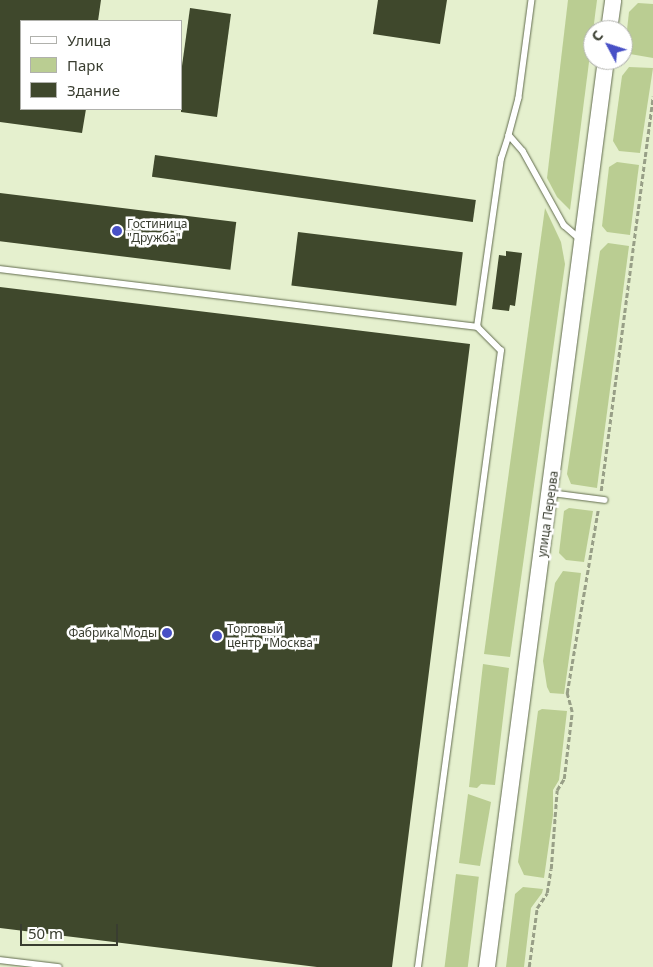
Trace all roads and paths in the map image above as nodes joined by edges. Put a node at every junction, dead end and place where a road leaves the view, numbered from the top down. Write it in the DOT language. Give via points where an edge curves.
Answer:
graph roads {
  1 [pos="532,0"];
  2 [pos="613,0"];
  3 [pos="611,20"];
  4 [pos="605,70"];
  5 [pos="653,96"];
  6 [pos="509,135"];
  7 [pos="583,241"];
  8 [pos="0,269"];
  9 [pos="477,327"];
  10 [pos="551,494"];
  11 [pos="602,500"];
  12 [pos="0,960"];
  13 [pos="59,967"];
  14 [pos="418,967"];
  15 [pos="488,967"];
  16 [pos="529,967"];
  1 -- 6 [label="lane" via="519,98"];
  2 -- 3 [label="street"];
  4 -- 7 [label="street, улица Перерва"];
  5 -- 11 [label="path"];
  6 -- 7 [label="lane" via="523,150 564,225"];
  6 -- 9 [label="lane" via="501,159"];
  7 -- 10 [label="street, улица Перерва"];
  8 -- 9 [label="lane"];
  9 -- 14 [label="lane" via="501,351"];
  10 -- 11 [label="lane"];
  10 -- 15 [label="street, улица Перерва"];
  11 -- 16 [label="path" via="567,693 572,712 564,779 557,790 551,869 547,893 537,908"];
  12 -- 13 [label="lane"];
}
